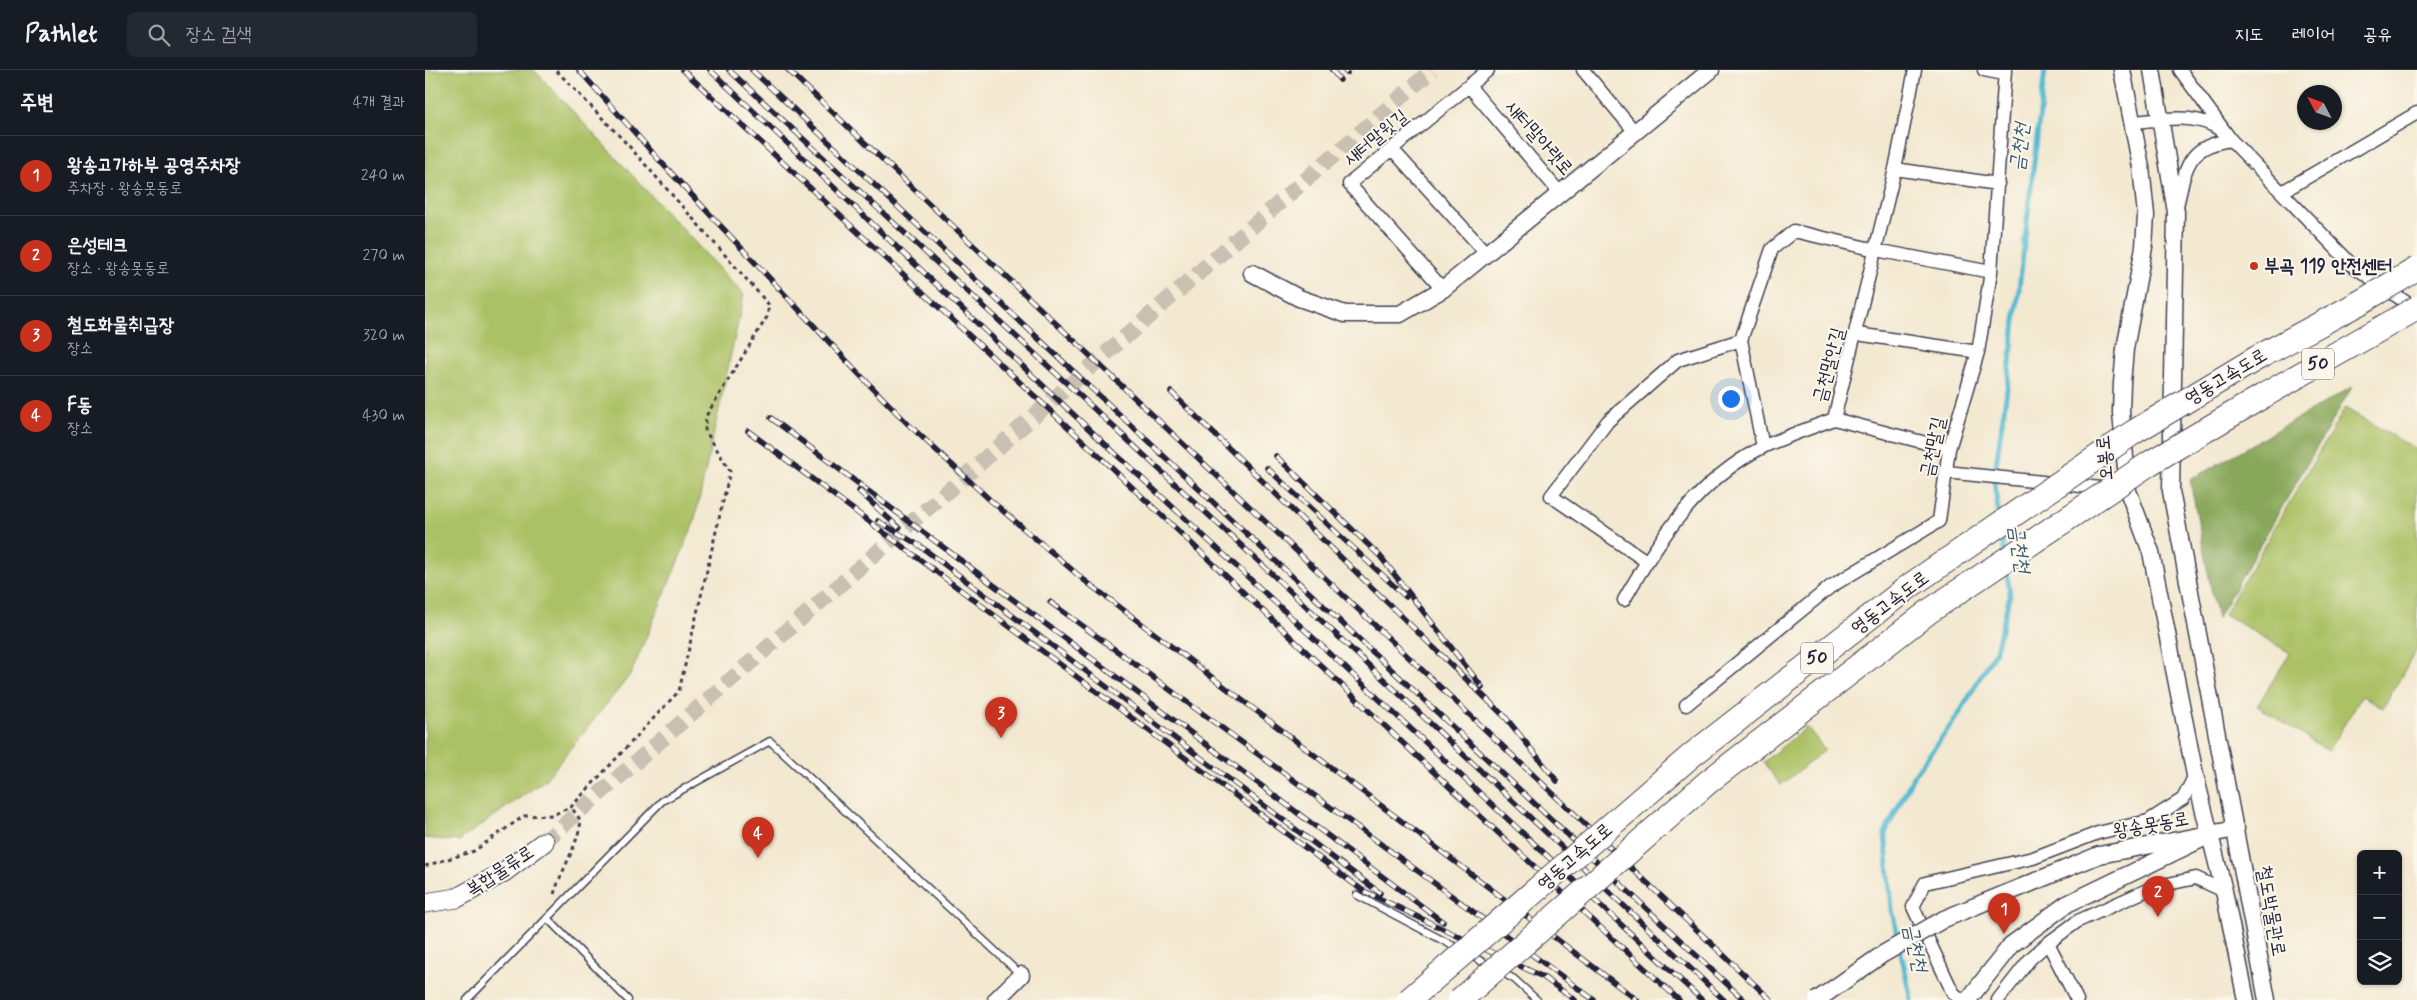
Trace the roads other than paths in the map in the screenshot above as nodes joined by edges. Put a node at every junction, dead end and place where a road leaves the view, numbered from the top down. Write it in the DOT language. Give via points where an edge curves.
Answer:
graph roads {
  1 [pos="1488,70"];
  2 [pos="1583,70"];
  3 [pos="1711,70"];
  4 [pos="1915,70"];
  5 [pos="1984,70"];
  6 [pos="2122,70"];
  7 [pos="2152,70"];
  8 [pos="2180,70"];
  9 [pos="2004,72"];
  10 [pos="1469,86"];
  11 [pos="2417,113"];
  12 [pos="2162,120"];
  13 [pos="2133,122"];
  14 [pos="1635,132"];
  15 [pos="2231,140"];
  16 [pos="1392,149"];
  17 [pos="1895,169"];
  18 [pos="1998,184"];
  19 [pos="2282,192"];
  20 [pos="1561,193"];
  21 [pos="2176,212"];
  22 [pos="1876,250"];
  23 [pos="1487,253"];
  24 [pos="2417,269"];
  25 [pos="1991,272"];
  26 [pos="1252,273"];
  27 [pos="1443,288"];
  28 [pos="2417,309"];
  29 [pos="1857,334"];
  30 [pos="1741,340"];
  31 [pos="1978,352"];
  32 [pos="1834,419"];
  33 [pos="1763,447"];
  34 [pos="1949,448"];
  35 [pos="1946,472"];
  36 [pos="2128,490"];
  37 [pos="1646,561"];
  38 [pos="1624,600"];
  39 [pos="1686,705"];
  40 [pos="2195,775"];
  41 [pos="2236,829"];
  42 [pos="2210,835"];
  43 [pos="544,842"];
  44 [pos="2224,890"];
  45 [pos="1357,895"];
  46 [pos="425,903"];
  47 [pos="547,918"];
  48 [pos="2048,943"];
  49 [pos="1021,975"];
  50 [pos="467,1000"];
  51 [pos="628,1000"];
  52 [pos="996,1000"];
  53 [pos="1409,1000"];
  54 [pos="1460,1000"];
  55 [pos="1537,1000"];
  56 [pos="1817,1000"];
  57 [pos="1961,1000"];
  58 [pos="1968,1000"];
  59 [pos="1998,1000"];
  60 [pos="2077,1000"];
  61 [pos="2246,1000"];
  62 [pos="2267,1000"];
  1 -- 10 [label="street, 새터말윗길"];
  2 -- 14 [label="street"];
  3 -- 14 [label="street, 새터말아랫로"];
  4 -- 17 [label="street, 금천말안길"];
  5 -- 9 [label="street"];
  6 -- 13 [label="street, 오봉로"];
  7 -- 12 [label="street"];
  8 -- 15 [label="street"];
  9 -- 18 [label="street, 금천말길"];
  10 -- 16 [label="street, 새터말윗길"];
  10 -- 20 [label="street, 새터말아랫로"];
  11 -- 19 [label="street"];
  12 -- 13 [label="street"];
  12 -- 15 [label="street" via="2198,120 2214,125"];
  12 -- 21 [label="street"];
  13 -- 36 [label="street, 오봉로" via="2146,215 2144,247 2122,383 2121,412"];
  14 -- 20 [label="street, 새터말아랫로"];
  15 -- 19 [label="street"];
  15 -- 21 [label="street" via="2214,142 2197,152 2186,167"];
  16 -- 23 [label="street"];
  16 -- 27 [label="street, 새터말윗길" via="1349,184"];
  17 -- 18 [label="street"];
  17 -- 22 [label="street, 금천말안길"];
  18 -- 25 [label="street, 금천말길"];
  19 -- 28 [label="street" via="2352,265"];
  20 -- 23 [label="street, 새터말아랫로"];
  21 -- 41 [label="street" via="2171,491"];
  22 -- 25 [label="street"];
  22 -- 29 [label="street, 금천말안길"];
  22 -- 30 [label="street" via="1794,231 1772,249"];
  23 -- 27 [label="street, 새터말아랫로"];
  24 -- 53 [label="highway, 영동고속도로 / 50, bridge" via="2257,358 2135,432 1911,586 1693,755"];
  25 -- 31 [label="street, 금천말길"];
  26 -- 27 [label="street, 새터말아랫로" via="1299,298 1345,314 1401,314"];
  28 -- 54 [label="highway, 영동고속도로 / 50, bridge" via="2150,463 1931,610 1708,782"];
  29 -- 31 [label="street"];
  29 -- 32 [label="street, 금천말안길"];
  30 -- 33 [label="street"];
  30 -- 37 [label="street" via="1678,360 1608,421 1551,496"];
  31 -- 34 [label="street, 금천말길"];
  32 -- 33 [label="street, 금천말안길"];
  32 -- 34 [label="street"];
  33 -- 37 [label="street, 금천말안길" via="1725,471 1698,495 1670,526"];
  34 -- 35 [label="street, 금천말길"];
  35 -- 36 [label="street"];
  35 -- 39 [label="street, 금천말길" via="1939,521 1830,587"];
  36 -- 40 [label="street, 오봉로" via="2151,552"];
  37 -- 38 [label="street, 금천말안길"];
  40 -- 42 [label="street, 오봉로"];
  40 -- 57 [label="street" via="2183,799 2148,821 2098,833 2033,858 1925,883 1913,907 1953,993"];
  41 -- 42 [label="street, 왕송못동로"];
  41 -- 62 [label="street, 철도박물관로"];
  42 -- 44 [label="street"];
  42 -- 56 [label="street, 왕송못동로, bridge" via="2099,855 1944,919 1883,954"];
  42 -- 58 [label="street, 왕송못동로" via="2067,904 2011,945"];
  43 -- 46 [label="main road, 복합물류로" via="504,872 457,898"];
  44 -- 48 [label="street" via="2196,878 2154,887 2078,921"];
  44 -- 61 [label="street"];
  45 -- 55 [label="lane" via="1514,979"];
  47 -- 49 [label="lane" via="662,801 770,741"];
  47 -- 50 [label="lane"];
  47 -- 51 [label="lane"];
  48 -- 59 [label="street" via="2030,959"];
  48 -- 60 [label="street"];
  49 -- 52 [label="street"];
}
